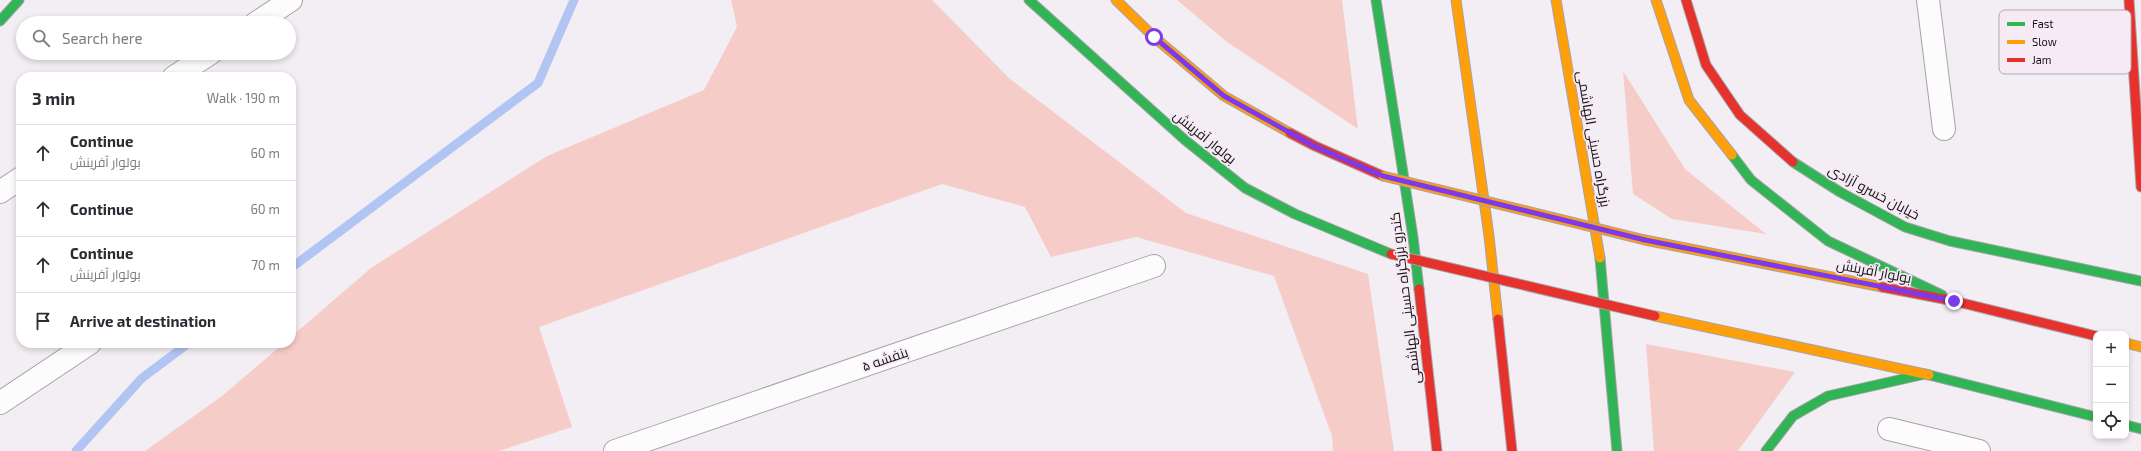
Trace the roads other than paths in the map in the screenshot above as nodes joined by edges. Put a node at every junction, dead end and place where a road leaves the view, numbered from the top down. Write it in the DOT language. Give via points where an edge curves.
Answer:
graph roads {
  1 [pos="19,0"];
  2 [pos="291,0"];
  3 [pos="1029,0"];
  4 [pos="1116,0"];
  5 [pos="1376,0"];
  6 [pos="1456,0"];
  7 [pos="1556,0"];
  8 [pos="1656,0"];
  9 [pos="1686,0"];
  10 [pos="1928,0"];
  11 [pos="2128,0"];
  12 [pos="2129,10"];
  13 [pos="267,16"];
  14 [pos="0,21"];
  15 [pos="2131,43"];
  16 [pos="200,60"];
  17 [pos="182,72"];
  18 [pos="1944,129"];
  19 [pos="16,181"];
  20 [pos="2141,187"];
  21 [pos="0,192"];
  22 [pos="1154,266"];
  23 [pos="2141,281"];
  24 [pos="1954,301"];
  25 [pos="2093,335"];
  26 [pos="2129,344"];
  27 [pos="2141,347"];
  28 [pos="82,348"];
  29 [pos="1925,374"];
  30 [pos="0,403"];
  31 [pos="2093,417"];
  32 [pos="2129,426"];
  33 [pos="1889,429"];
  34 [pos="2141,429"];
  35 [pos="615,451"];
  36 [pos="1437,451"];
  37 [pos="1512,451"];
  38 [pos="1617,451"];
  39 [pos="1766,451"];
  40 [pos="1979,451"];
  1 -- 14 [label="main road"];
  2 -- 13 [label="street"];
  3 -- 29 [label="main road, بولوار آفرینش, bridge" via="1185,140 1245,188 1295,214 1392,254 1655,316"];
  4 -- 24 [label="main road, بولوار آفرینش, bridge" via="1154,37 1224,96 1314,146 1383,176 1645,240"];
  5 -- 36 [label="main road, کندرو بزرگراه حسینی الهاشمی" via="1413,237"];
  6 -- 37 [label="main road" via="1489,236"];
  7 -- 38 [label="main road, بزرگراه حسینی الهاشمی" via="1602,267"];
  8 -- 24 [label="main road" via="1689,100 1751,180 1828,241"];
  9 -- 23 [label="main road, خیابان خسرو آزادی" via="1706,65 1740,115 1793,162 1840,192 1905,227 1950,241"];
  10 -- 18 [label="street"];
  11 -- 12 [label="main road"];
  15 -- 20 [label="main road"];
  16 -- 17 [label="street"];
  19 -- 21 [label="street"];
  22 -- 35 [label="street, بنفشه ۵"];
  24 -- 25 [label="main road, بولوار آفرینش"];
  26 -- 27 [label="main road"];
  28 -- 30 [label="street"];
  29 -- 31 [label="main road"];
  29 -- 39 [label="main road" via="1828,396 1793,416"];
  32 -- 34 [label="main road"];
  33 -- 40 [label="street"];
}
